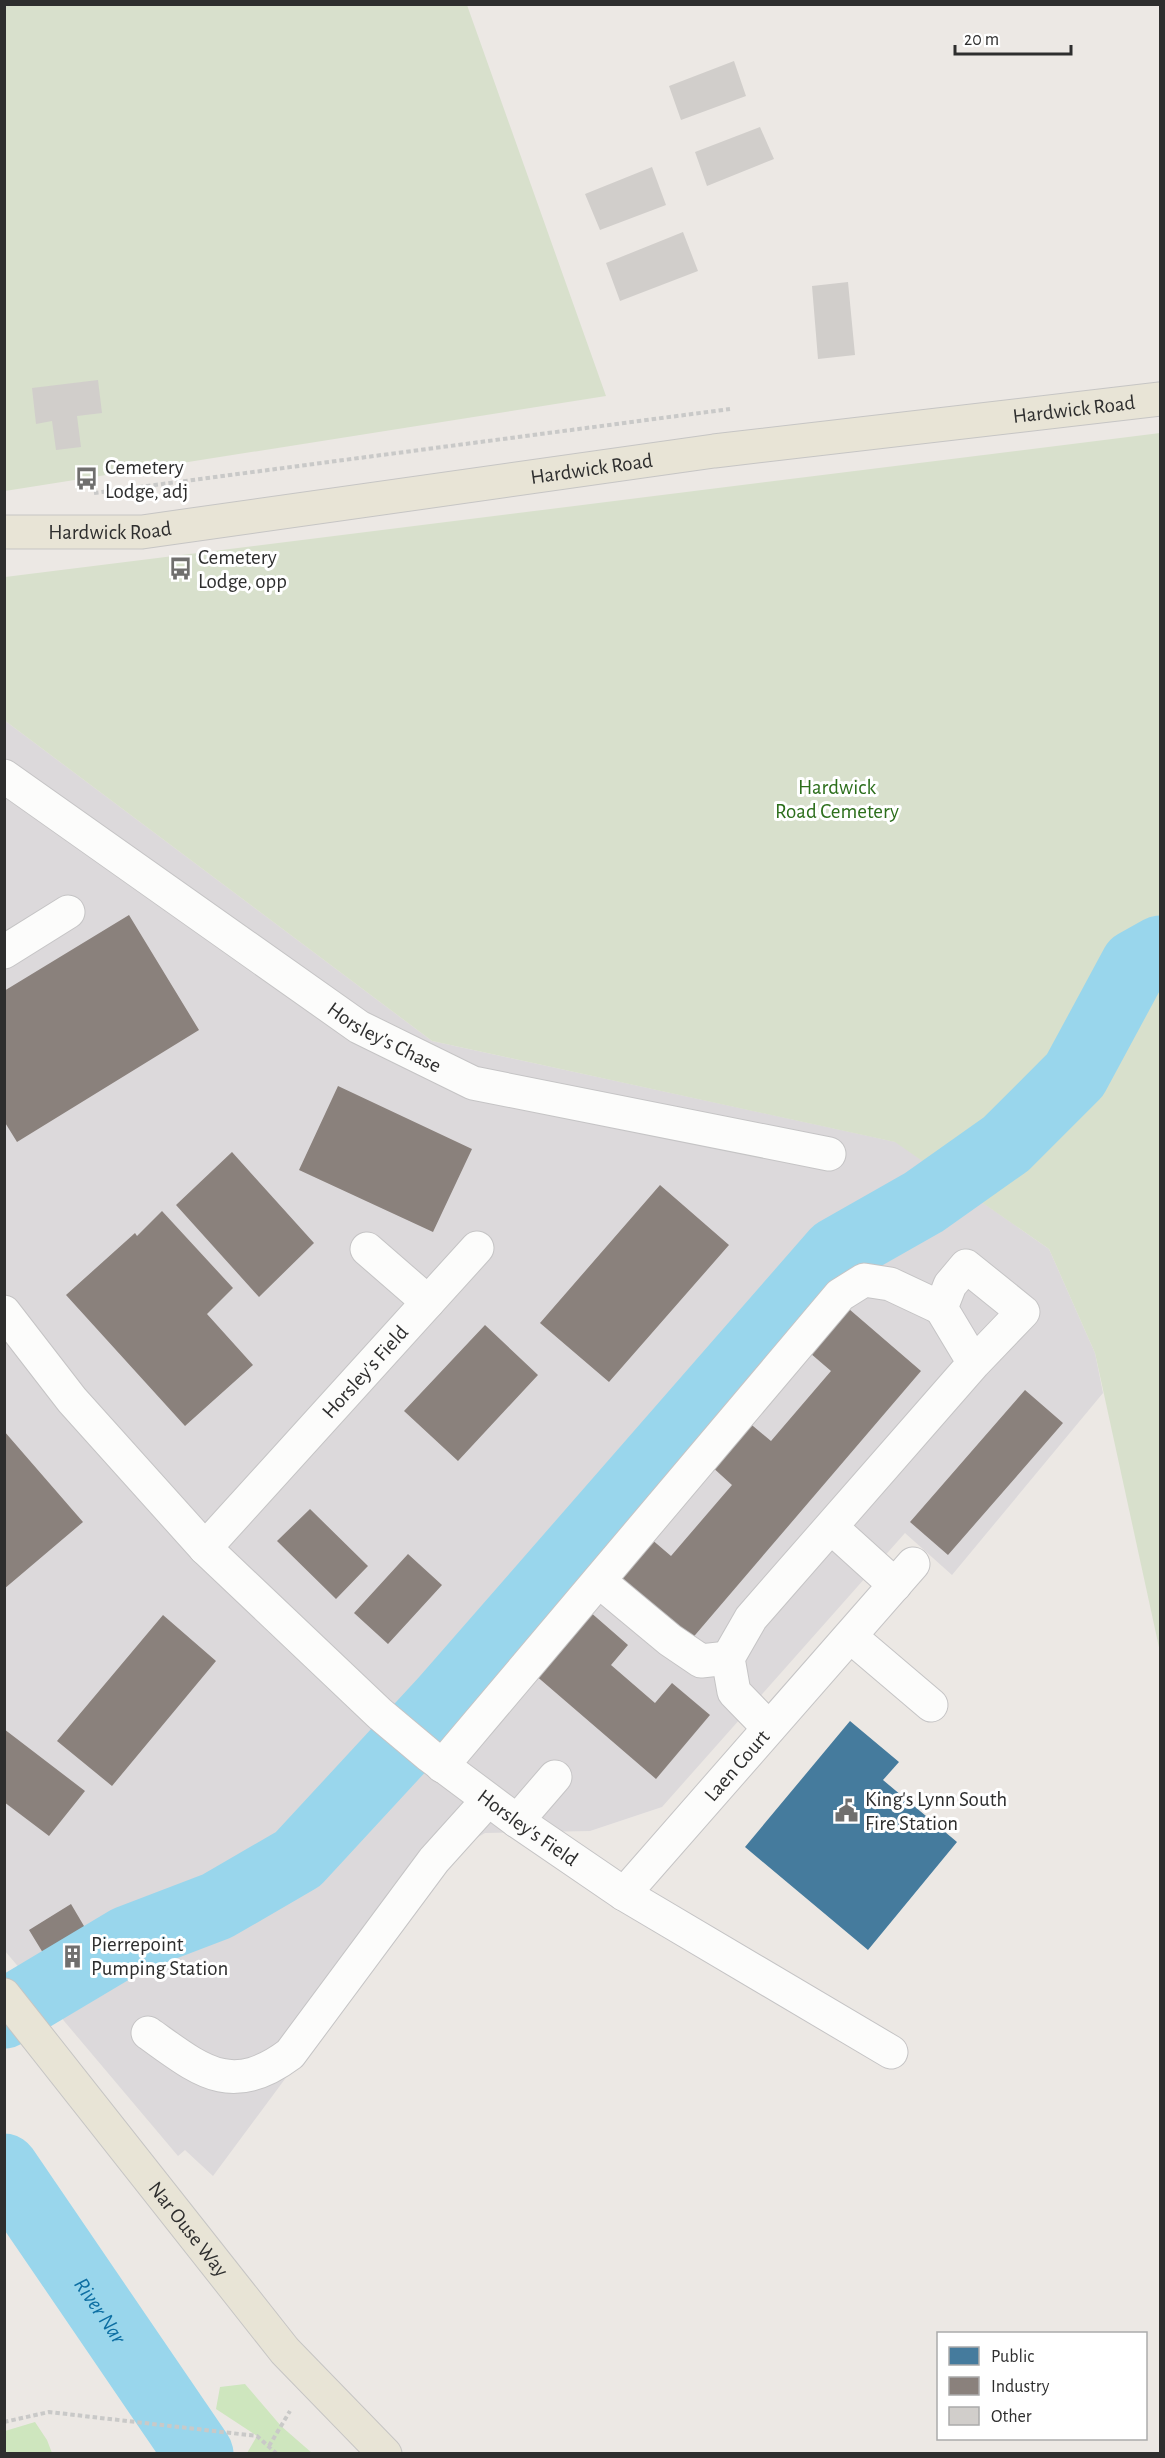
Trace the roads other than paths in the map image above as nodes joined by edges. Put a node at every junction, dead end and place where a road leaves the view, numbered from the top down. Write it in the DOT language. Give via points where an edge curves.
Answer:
graph roads {
  1 [pos="1161,399"];
  2 [pos="11,533"];
  3 [pos="4,776"];
  4 [pos="68,912"];
  5 [pos="4,952"];
  6 [pos="829,1155"];
  7 [pos="477,1248"];
  8 [pos="367,1249"];
  9 [pos="428,1302"];
  10 [pos="942,1308"];
  11 [pos="4,1312"];
  12 [pos="974,1363"];
  13 [pos="832,1528"];
  14 [pos="205,1548"];
  15 [pos="599,1581"];
  16 [pos="851,1637"];
  17 [pos="728,1658"];
  18 [pos="931,1705"];
  19 [pos="769,1728"];
  20 [pos="436,1761"];
  21 [pos="555,1778"];
  22 [pos="488,1800"];
  23 [pos="517,1821"];
  24 [pos="624,1894"];
  25 [pos="14,2007"];
  26 [pos="148,2032"];
  27 [pos="891,2052"];
  28 [pos="385,2454"];
  1 -- 2 [label="main road, Hardwick Road" via="714,451 142,532"];
  3 -- 6 [label="street, Horsley's Chase" via="358,1026 473,1083"];
  4 -- 5 [label="street"];
  7 -- 9 [label="street, Horsley's Field"];
  8 -- 9 [label="street"];
  9 -- 14 [label="street, Horsley's Field"];
  10 -- 12 [label="street"];
  10 -- 12 [label="street" via="950,1285 966,1266 1023,1312"];
  10 -- 15 [label="street" via="890,1284 864,1280 840,1295"];
  11 -- 14 [label="street, Horsley's Field" via="72,1400"];
  12 -- 13 [label="street"];
  13 -- 16 [label="street, Laen Court" via="904,1574"];
  13 -- 17 [label="street" via="751,1618"];
  14 -- 20 [label="street, Horsley's Field" via="380,1714"];
  15 -- 17 [label="street" via="701,1661"];
  15 -- 20 [label="street"];
  16 -- 18 [label="street"];
  16 -- 19 [label="street, Laen Court"];
  17 -- 19 [label="street" via="734,1692"];
  19 -- 24 [label="street, Laen Court"];
  20 -- 22 [label="street, Horsley's Field"];
  21 -- 23 [label="street"];
  22 -- 23 [label="street, Horsley's Field"];
  22 -- 26 [label="street" via="434,1860 290,2054 270,2069 226,2078 207,2072"];
  23 -- 24 [label="street, Horsley's Field"];
  24 -- 27 [label="street, Horsley's Field"];
  25 -- 28 [label="main road, Nar Ouse Way" via="285,2351"];
}
